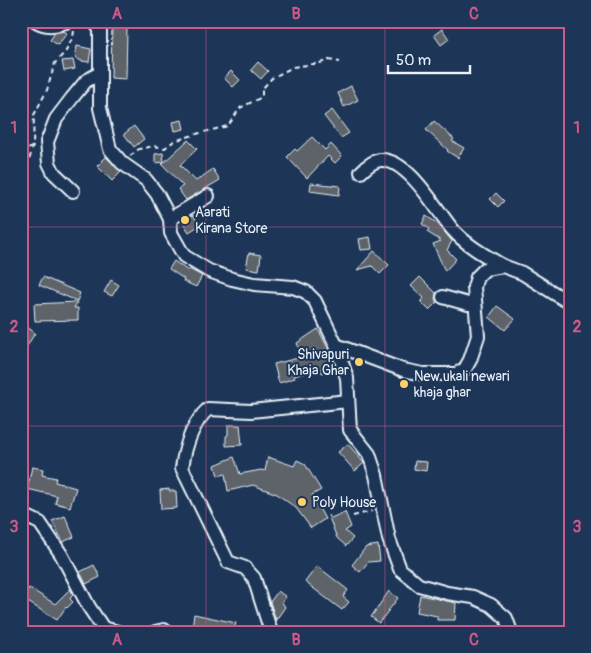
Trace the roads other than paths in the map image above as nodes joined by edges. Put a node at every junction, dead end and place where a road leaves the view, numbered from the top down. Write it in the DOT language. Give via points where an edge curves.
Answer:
graph roads {
  1 [pos="36,21"];
  2 [pos="93,21"];
  3 [pos="72,25"];
  4 [pos="100,73"];
  5 [pos="361,172"];
  6 [pos="73,191"];
  7 [pos="208,196"];
  8 [pos="170,219"];
  9 [pos="503,266"];
  10 [pos="443,297"];
  11 [pos="570,301"];
  12 [pos="475,303"];
  13 [pos="336,345"];
  14 [pos="348,401"];
  15 [pos="21,514"];
  16 [pos="118,632"];
  17 [pos="156,632"];
  18 [pos="168,632"];
  19 [pos="271,632"];
  20 [pos="511,632"];
  1 -- 3 [label="street" via="43,26"];
  2 -- 4 [label="street" via="100,29"];
  4 -- 6 [label="street" via="86,81 72,98 56,119 47,142 54,173"];
  4 -- 8 [label="street" via="100,108 110,149 122,163 146,180"];
  5 -- 9 [label="street" via="380,160 400,165 465,241"];
  7 -- 8 [label="street"];
  8 -- 13 [label="street" via="171,233 184,256 209,271 254,284 293,287 306,292 315,301"];
  9 -- 11 [label="street" via="522,273"];
  9 -- 12 [label="street" via="485,269 477,277"];
  10 -- 12 [label="street"];
  12 -- 13 [label="street" via="478,336 465,369 456,374 403,370"];
  13 -- 14 [label="street" via="347,378"];
  14 -- 19 [label="street" via="251,411 208,409 200,417 183,456 182,468 228,562 245,568 254,578"];
  14 -- 20 [label="street" via="350,430 369,454 384,508 388,538 400,569 420,585 473,597 491,605 506,618"];
  15 -- 16 [label="street" via="40,523 103,628"];
  17 -- 18 [label="street"];
}
